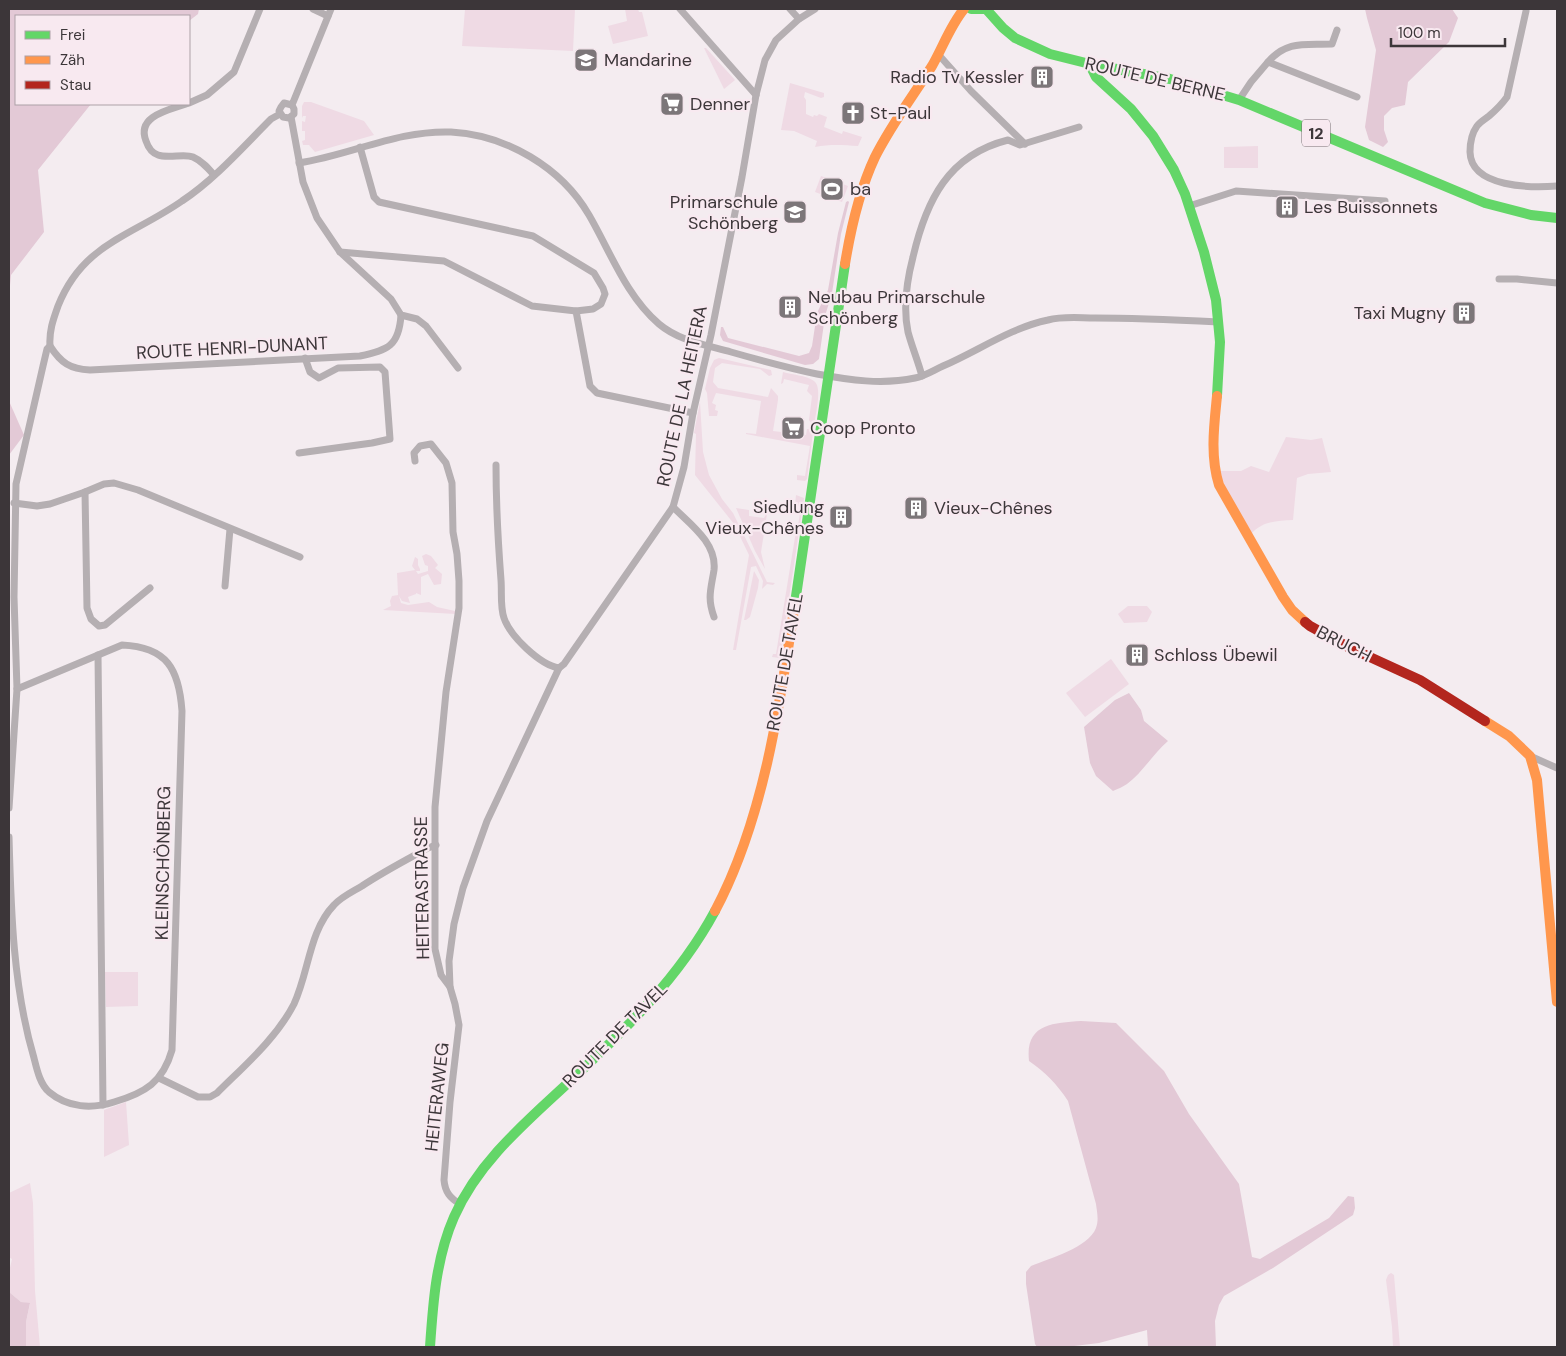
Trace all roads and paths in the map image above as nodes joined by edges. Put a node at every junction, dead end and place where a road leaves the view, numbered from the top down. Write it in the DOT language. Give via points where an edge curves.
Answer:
graph roads {
  1 [pos="260,9"];
  2 [pos="313,9"];
  3 [pos="331,9"];
  4 [pos="680,9"];
  5 [pos="790,9"];
  6 [pos="815,9"];
  7 [pos="964,9"];
  8 [pos="971,9"];
  9 [pos="985,9"];
  10 [pos="1526,11"];
  11 [pos="328,16"];
  12 [pos="799,19"];
  13 [pos="1337,30"];
  14 [pos="938,54"];
  15 [pos="1268,62"];
  16 [pos="1089,63"];
  17 [pos="756,95"];
  18 [pos="1358,98"];
  19 [pos="1239,100"];
  20 [pos="190,102"];
  21 [pos="182,105"];
  22 [pos="292,105"];
  23 [pos="280,114"];
  24 [pos="291,117"];
  25 [pos="1079,127"];
  26 [pos="1025,144"];
  27 [pos="360,147"];
  28 [pos="299,163"];
  29 [pos="214,175"];
  30 [pos="1557,186"];
  31 [pos="1385,200"];
  32 [pos="1189,206"];
  33 [pos="1557,218"];
  34 [pos="340,252"];
  35 [pos="1499,279"];
  36 [pos="1557,283"];
  37 [pos="576,310"];
  38 [pos="401,315"];
  39 [pos="1220,322"];
  40 [pos="50,346"];
  41 [pos="708,347"];
  42 [pos="305,358"];
  43 [pos="458,368"];
  44 [pos="828,376"];
  45 [pos="922,376"];
  46 [pos="693,413"];
  47 [pos="299,453"];
  48 [pos="415,461"];
  49 [pos="496,465"];
  50 [pos="85,492"];
  51 [pos="14,503"];
  52 [pos="673,507"];
  53 [pos="230,529"];
  54 [pos="300,557"];
  55 [pos="226,586"];
  56 [pos="150,588"];
  57 [pos="714,616"];
  58 [pos="98,655"];
  59 [pos="559,668"];
  60 [pos="17,689"];
  61 [pos="1530,756"];
  62 [pos="1547,764"];
  63 [pos="1557,768"];
  64 [pos="1537,780"];
  65 [pos="9,808"];
  66 [pos="9,837"];
  67 [pos="436,846"];
  68 [pos="12,958"];
  69 [pos="450,987"];
  70 [pos="1557,1002"];
  71 [pos="159,1078"];
  72 [pos="103,1105"];
  73 [pos="460,1204"];
  74 [pos="430,1347"];
  1 -- 20 [label="street" via="234,72 207,95"];
  2 -- 11 [label="street"];
  3 -- 11 [label="street"];
  4 -- 17 [label="street"];
  5 -- 12 [label="street"];
  6 -- 12 [label="street, ROUTE DE LA HEITERA"];
  7 -- 14 [label="main road, ROUTE DE TAVEL"];
  8 -- 9 [label="main road, 12"];
  9 -- 16 [label="main road, ROUTE DE BERNE / 12" via="1014,38 1028,46"];
  10 -- 30 [label="street" via="1508,97 1477,126 1470,142 1470,158 1478,171 1494,181"];
  11 -- 22 [label="street"];
  12 -- 17 [label="street, ROUTE DE LA HEITERA" via="776,40 765,60"];
  13 -- 15 [label="street" via="1332,44 1288,46"];
  14 -- 26 [label="street"];
  14 -- 44 [label="main road, ROUTE DE TAVEL" via="893,126 862,188 851,228"];
  15 -- 18 [label="street"];
  15 -- 19 [label="street"];
  16 -- 19 [label="main road, ROUTE DE BERNE / 12" via="1170,79"];
  16 -- 32 [label="main road, BRUCH" via="1091,71 1126,103 1154,137"];
  17 -- 41 [label="street, ROUTE DE LA HEITERA"];
  19 -- 33 [label="main road, ROUTE DE BERNE / 12" via="1485,203"];
  21 -- 29 [label="street" via="150,120 145,126 146,141 158,155 192,156"];
  22 -- 23 [label="street" via="282,105"];
  22 -- 24 [label="street" via="295,111"];
  23 -- 24 [label="street" via="285,118"];
  23 -- 29 [label="street"];
  24 -- 28 [label="street"];
  25 -- 26 [label="street"];
  26 -- 45 [label="street" via="1008,140 979,152 961,164 947,176 925,214 914,250 907,292 908,331"];
  27 -- 28 [label="street"];
  27 -- 37 [label="street" via="374,197 379,202 533,236 594,273 603,288 604,299 593,309"];
  27 -- 41 [label="street" via="395,137 454,132 492,139 532,158 561,181 581,204 646,312 670,332"];
  28 -- 34 [label="street" via="313,208"];
  29 -- 40 [label="street" via="182,202 84,262 65,288 50,333"];
  31 -- 32 [label="street" via="1236,191"];
  32 -- 39 [label="main road, BRUCH" via="1215,292"];
  34 -- 37 [label="street" via="444,261 532,306"];
  34 -- 38 [label="street" via="391,299"];
  35 -- 36 [label="street"];
  37 -- 46 [label="street" via="590,386 597,394"];
  38 -- 42 [label="street, ROUTE HENRI-DUNANT" via="398,336 387,348 360,356"];
  38 -- 43 [label="street" via="417,319 426,326"];
  39 -- 45 [label="street" via="1052,319 1010,333"];
  39 -- 61 [label="main road, BRUCH" via="1212,450 1215,474 1283,597 1302,620 1328,637 1437,690 1508,736"];
  40 -- 42 [label="street, ROUTE HENRI-DUNANT" via="68,366 90,370"];
  40 -- 51 [label="street" via="29,420"];
  41 -- 44 [label="street"];
  41 -- 46 [label="street, ROUTE DE LA HEITERA"];
  42 -- 47 [label="street" via="310,372 319,378 338,368 380,367 385,372 390,439"];
  44 -- 45 [label="street" via="878,382"];
  44 -- 73 [label="main road, ROUTE DE TAVEL" via="775,720 754,809 730,882 700,938 664,988 641,1014 503,1144"];
  46 -- 52 [label="street, ROUTE DE LA HEITERA"];
  48 -- 67 [label="street, HEITERASTRASSE" via="414,453 420,446 431,444 446,463 452,483 457,554 459,608 440,746 435,807"];
  49 -- 59 [label="street" via="504,618 514,637 547,664"];
  50 -- 51 [label="street" via="50,504"];
  50 -- 53 [label="street" via="114,483"];
  50 -- 56 [label="street" via="87,608 91,619 99,626 105,625"];
  51 -- 60 [label="street"];
  52 -- 57 [label="street" via="710,548 714,560 709,595"];
  52 -- 59 [label="street, ROUTE DE LA HEITERA"];
  53 -- 54 [label="street"];
  53 -- 55 [label="street"];
  58 -- 60 [label="street, KLEINSCHÖNBERG"];
  58 -- 71 [label="street, KLEINSCHÖNBERG" via="122,645 154,651 174,672 181,693 172,1050"];
  58 -- 72 [label="street"];
  59 -- 69 [label="street, HEITERASTRASSE" via="488,821 464,888 450,943"];
  60 -- 65 [label="street"];
  61 -- 62 [label="street"];
  61 -- 64 [label="main road"];
  62 -- 63 [label="street"];
  62 -- 64 [label="street"];
  64 -- 70 [label="main road"];
  66 -- 68 [label="street, KLEINSCHÖNBERG"];
  67 -- 69 [label="street, HEITERASTRASSE" via="435,949 440,975"];
  67 -- 71 [label="street" via="368,882 335,904 320,926 300,988 286,1017 216,1093 210,1097 198,1097"];
  68 -- 72 [label="street, KLEINSCHÖNBERG" via="27,1035 39,1077 48,1092 69,1103 86,1107"];
  69 -- 73 [label="street, HEITERAWEG" via="459,1025 444,1180 446,1191"];
  71 -- 72 [label="street, KLEINSCHÖNBERG" via="147,1089"];
  73 -- 74 [label="main road, ROUTE DE TAVEL" via="446,1237 434,1287"];
}
